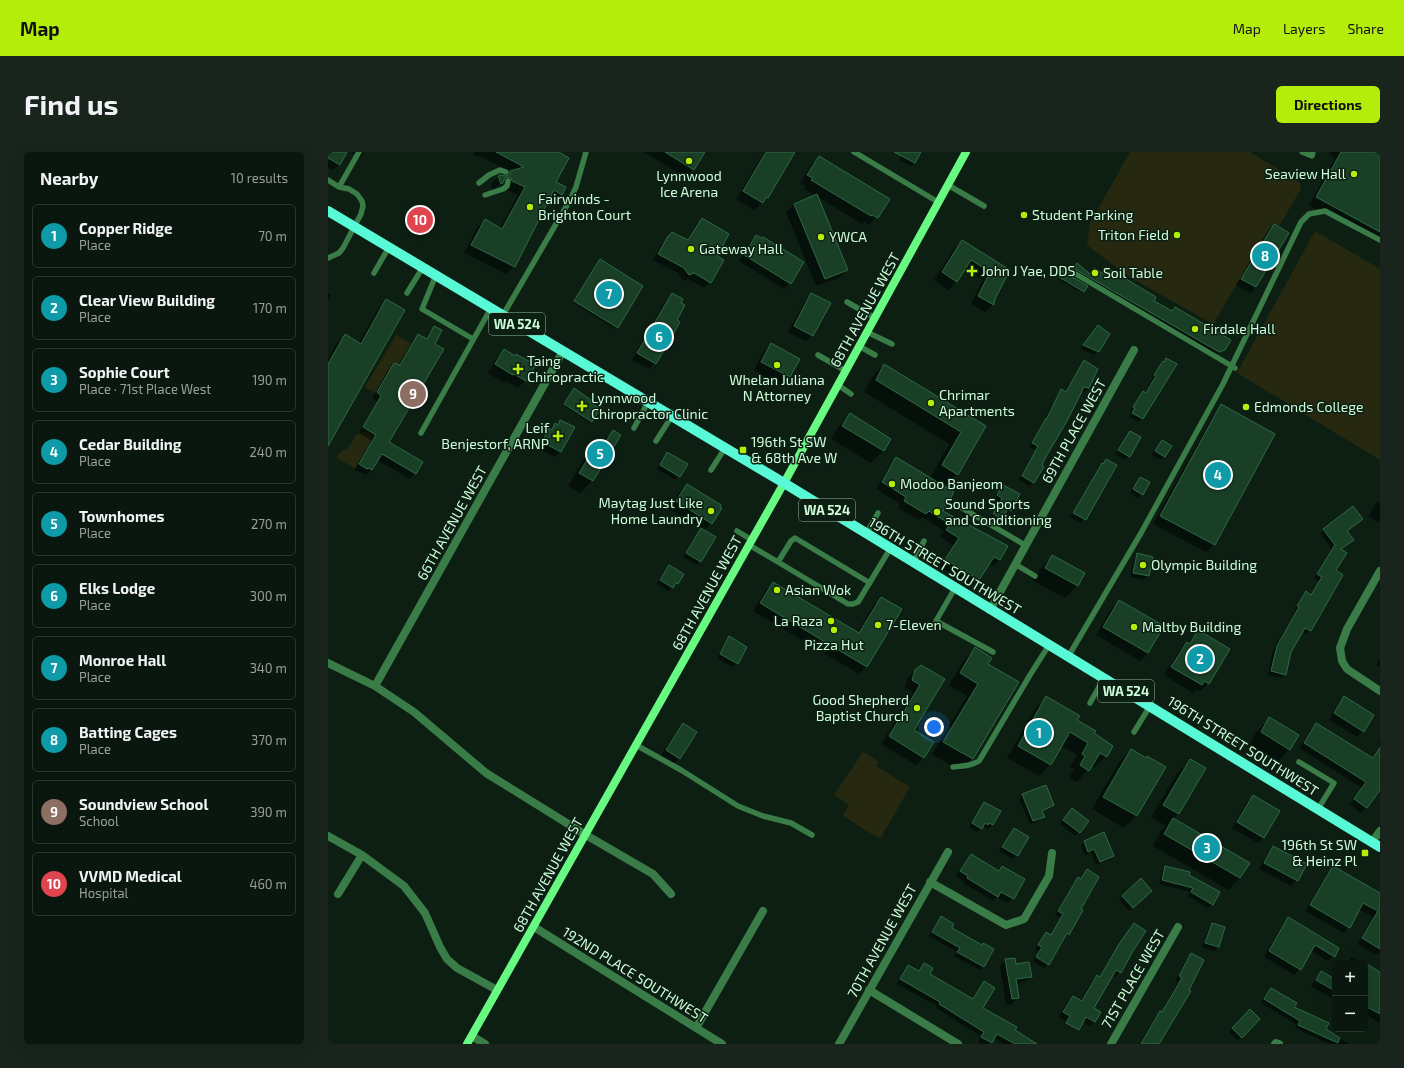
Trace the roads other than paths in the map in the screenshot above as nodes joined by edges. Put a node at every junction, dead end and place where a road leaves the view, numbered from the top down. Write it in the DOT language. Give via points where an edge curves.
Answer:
graph roads {
  1 [pos="359,152"];
  2 [pos="586,152"];
  3 [pos="854,152"];
  4 [pos="966,152"];
  5 [pos="1302,152"];
  6 [pos="1313,152"];
  7 [pos="506,172"];
  8 [pos="328,180"];
  9 [pos="508,181"];
  10 [pos="479,183"];
  11 [pos="948,185"];
  12 [pos="339,187"];
  13 [pos="485,195"];
  14 [pos="938,202"];
  15 [pos="984,206"];
  16 [pos="328,211"];
  17 [pos="355,227"];
  18 [pos="1380,240"];
  19 [pos="389,247"];
  20 [pos="328,258"];
  21 [pos="423,267"];
  22 [pos="1069,270"];
  23 [pos="374,273"];
  24 [pos="436,275"];
  25 [pos="407,293"];
  26 [pos="847,302"];
  27 [pos="491,308"];
  28 [pos="503,315"];
  29 [pos="875,318"];
  30 [pos="867,332"];
  31 [pos="474,339"];
  32 [pos="892,344"];
  33 [pos="860,346"];
  34 [pos="1134,350"];
  35 [pos="563,351"];
  36 [pos="818,355"];
  37 [pos="875,355"];
  38 [pos="1234,367"];
  39 [pos="846,371"];
  40 [pos="838,385"];
  41 [pos="851,394"];
  42 [pos="648,402"];
  43 [pos="672,416"];
  44 [pos="634,428"];
  45 [pos="421,433"];
  46 [pos="656,441"];
  47 [pos="724,448"];
  48 [pos="711,470"];
  49 [pos="784,483"];
  50 [pos="962,508"];
  51 [pos="878,513"];
  52 [pos="737,531"];
  53 [pos="866,534"];
  54 [pos="924,541"];
  55 [pos="750,543"];
  56 [pos="1026,545"];
  57 [pos="890,549"];
  58 [pos="778,562"];
  59 [pos="913,562"];
  60 [pos="1015,564"];
  61 [pos="1380,571"];
  62 [pos="1034,576"];
  63 [pos="870,583"];
  64 [pos="955,588"];
  65 [pos="990,610"];
  66 [pos="1049,645"];
  67 [pos="993,652"];
  68 [pos="1068,657"];
  69 [pos="328,663"];
  70 [pos="1104,678"];
  71 [pos="375,686"];
  72 [pos="1380,691"];
  73 [pos="1090,703"];
  74 [pos="1150,706"];
  75 [pos="1134,732"];
  76 [pos="636,745"];
  77 [pos="1298,762"];
  78 [pos="954,766"];
  79 [pos="1318,809"];
  80 [pos="1380,830"];
  81 [pos="586,835"];
  82 [pos="812,835"];
  83 [pos="328,836"];
  84 [pos="1376,845"];
  85 [pos="948,852"];
  86 [pos="1052,853"];
  87 [pos="362,855"];
  88 [pos="930,882"];
  89 [pos="338,894"];
  90 [pos="671,894"];
  91 [pos="763,911"];
  92 [pos="534,927"];
  93 [pos="1178,927"];
  94 [pos="497,990"];
  95 [pos="869,990"];
  96 [pos="696,1028"];
  97 [pos="472,1036"];
  98 [pos="467,1044"];
  99 [pos="485,1044"];
  100 [pos="722,1044"];
  101 [pos="839,1044"];
  102 [pos="958,1044"];
  103 [pos="1111,1044"];
  1 -- 12 [label="lane"];
  2 -- 28 [label="lane" via="570,200"];
  3 -- 14 [label="lane"];
  4 -- 11 [label="street, 68TH AVENUE WEST"];
  5 -- 6 [label="lane" via="1312,156"];
  7 -- 10 [label="lane" via="500,170"];
  8 -- 12 [label="lane"];
  9 -- 13 [label="lane" via="503,189"];
  11 -- 14 [label="street, 68TH AVENUE WEST"];
  11 -- 15 [label="lane"];
  12 -- 17 [label="lane" via="358,194 362,201 362,212"];
  14 -- 29 [label="street, 68TH AVENUE WEST"];
  16 -- 17 [label="main road, 196TH STREET SOUTHWEST / WA 524"];
  17 -- 19 [label="main road, 196TH STREET SOUTHWEST / WA 524"];
  17 -- 20 [label="lane" via="343,248"];
  18 -- 38 [label="lane" via="1325,211 1309,214 1301,222"];
  19 -- 21 [label="main road, 196TH STREET SOUTHWEST / WA 524"];
  19 -- 23 [label="lane"];
  21 -- 24 [label="main road, 196TH STREET SOUTHWEST / WA 524"];
  21 -- 25 [label="lane"];
  22 -- 38 [label="lane"];
  24 -- 27 [label="main road, 196TH STREET SOUTHWEST / WA 524"];
  24 -- 31 [label="lane" via="422,309"];
  26 -- 29 [label="lane"];
  27 -- 28 [label="main road, 196TH STREET SOUTHWEST / WA 524"];
  27 -- 31 [label="lane"];
  28 -- 35 [label="main road, 196TH STREET SOUTHWEST / WA 524"];
  29 -- 30 [label="street, 68TH AVENUE WEST"];
  30 -- 32 [label="lane"];
  30 -- 33 [label="street, 68TH AVENUE WEST"];
  31 -- 45 [label="lane"];
  33 -- 37 [label="lane"];
  33 -- 39 [label="street, 68TH AVENUE WEST"];
  34 -- 56 [label="street, 69TH PLACE WEST"];
  35 -- 42 [label="main road, 196TH STREET SOUTHWEST / WA 524"];
  35 -- 71 [label="street, 66TH AVENUE WEST"];
  36 -- 39 [label="lane"];
  38 -- 68 [label="lane"];
  39 -- 40 [label="street, 68TH AVENUE WEST"];
  40 -- 41 [label="lane"];
  40 -- 49 [label="street, 68TH AVENUE WEST"];
  42 -- 43 [label="main road, 196TH STREET SOUTHWEST / WA 524"];
  42 -- 44 [label="lane"];
  43 -- 46 [label="lane"];
  43 -- 47 [label="main road, 196TH STREET SOUTHWEST / WA 524"];
  47 -- 48 [label="lane"];
  47 -- 49 [label="main road, 196TH STREET SOUTHWEST / WA 524"];
  49 -- 53 [label="main road, 196TH STREET SOUTHWEST / WA 524"];
  49 -- 55 [label="street, 68TH AVENUE WEST"];
  50 -- 56 [label="lane"];
  51 -- 53 [label="lane"];
  52 -- 55 [label="lane"];
  53 -- 57 [label="main road, 196TH STREET SOUTHWEST / WA 524"];
  54 -- 59 [label="lane"];
  55 -- 58 [label="lane"];
  55 -- 76 [label="street, 68TH AVENUE WEST"];
  56 -- 60 [label="street, 69TH PLACE WEST"];
  57 -- 59 [label="main road, 196TH STREET SOUTHWEST / WA 524"];
  57 -- 63 [label="lane"];
  58 -- 63 [label="lane" via="848,604 858,602"];
  58 -- 63 [label="lane" via="795,538"];
  59 -- 64 [label="main road, 196TH STREET SOUTHWEST / WA 524"];
  60 -- 62 [label="lane"];
  60 -- 65 [label="street, 69TH PLACE WEST"];
  61 -- 72 [label="street" via="1347,629 1340,648 1342,661 1351,673"];
  64 -- 65 [label="main road, 196TH STREET SOUTHWEST / WA 524"];
  64 -- 67 [label="lane" via="936,621"];
  65 -- 66 [label="main road, 196TH STREET SOUTHWEST / WA 524"];
  66 -- 68 [label="main road, 196TH STREET SOUTHWEST / WA 524"];
  66 -- 78 [label="lane" via="979,761 968,766"];
  68 -- 70 [label="main road, 196TH STREET SOUTHWEST / WA 524"];
  69 -- 71 [label="street"];
  70 -- 73 [label="lane"];
  70 -- 74 [label="main road, 196TH STREET SOUTHWEST / WA 524"];
  71 -- 81 [label="street" via="414,712 486,773"];
  74 -- 75 [label="lane"];
  74 -- 79 [label="main road, 196TH STREET SOUTHWEST / WA 524"];
  76 -- 81 [label="street, 68TH AVENUE WEST"];
  76 -- 82 [label="lane" via="738,806 791,823"];
  77 -- 79 [label="lane" via="1334,783"];
  79 -- 84 [label="main road, 196TH STREET SOUTHWEST / WA 524"];
  80 -- 84 [label="street"];
  81 -- 90 [label="street" via="653,874"];
  81 -- 92 [label="street, 68TH AVENUE WEST"];
  83 -- 87 [label="street"];
  85 -- 88 [label="street, 70TH AVENUE WEST"];
  86 -- 88 [label="street" via="1049,876 1024,919 1006,925"];
  87 -- 89 [label="street"];
  87 -- 94 [label="street" via="404,886 425,913 447,959 457,968"];
  88 -- 95 [label="street, 70TH AVENUE WEST"];
  91 -- 96 [label="street"];
  92 -- 94 [label="street, 68TH AVENUE WEST"];
  92 -- 96 [label="street, 192ND PLACE SOUTHWEST"];
  93 -- 103 [label="street, 71ST PLACE WEST"];
  94 -- 97 [label="street, 68TH AVENUE WEST"];
  95 -- 101 [label="street, 70TH AVENUE WEST"];
  95 -- 102 [label="street"];
  96 -- 100 [label="street, 192ND PLACE SOUTHWEST"];
  97 -- 98 [label="street, 68TH AVENUE WEST"];
  97 -- 99 [label="street"];
}
